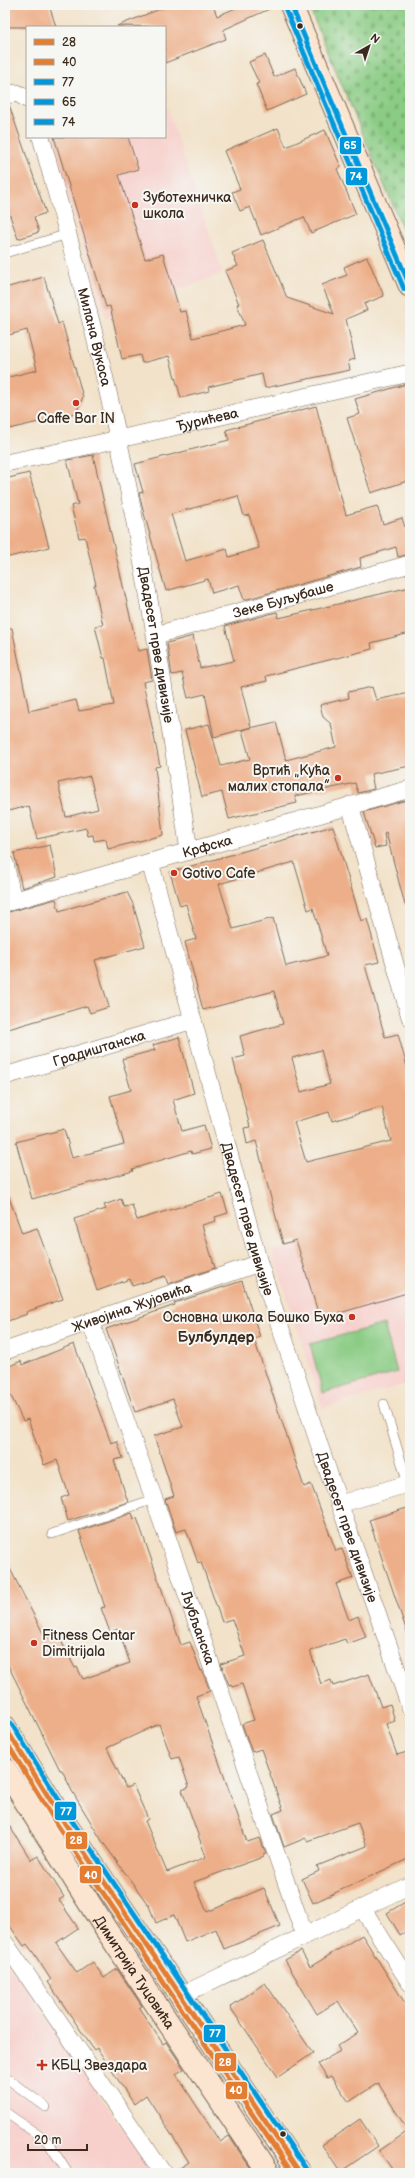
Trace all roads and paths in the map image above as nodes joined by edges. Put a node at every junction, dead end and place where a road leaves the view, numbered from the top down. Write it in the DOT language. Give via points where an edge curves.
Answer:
graph roads {
  1 [pos="291,5"];
  2 [pos="5,95"];
  3 [pos="25,98"];
  4 [pos="41,138"];
  5 [pos="68,234"];
  6 [pos="5,253"];
  7 [pos="410,286"];
  8 [pos="410,373"];
  9 [pos="118,440"];
  10 [pos="5,463"];
  11 [pos="410,564"];
  12 [pos="156,635"];
  13 [pos="410,789"];
  14 [pos="350,805"];
  15 [pos="189,851"];
  16 [pos="150,862"];
  17 [pos="5,863"];
  18 [pos="9,902"];
  19 [pos="410,1017"];
  20 [pos="193,1020"];
  21 [pos="5,1076"];
  22 [pos="259,1263"];
  23 [pos="90,1321"];
  24 [pos="5,1351"];
  25 [pos="384,1404"];
  26 [pos="409,1483"];
  27 [pos="154,1499"];
  28 [pos="340,1504"];
  29 [pos="52,1534"];
  30 [pos="410,1707"];
  31 [pos="5,1727"];
  32 [pos="5,1769"];
  33 [pos="410,1885"];
  34 [pos="362,1908"];
  35 [pos="304,1934"];
  36 [pos="5,1943"];
  37 [pos="410,1983"];
  38 [pos="180,1996"];
  39 [pos="5,2077"];
  40 [pos="46,2107"];
  41 [pos="5,2112"];
  42 [pos="68,2173"];
  43 [pos="163,2173"];
  44 [pos="269,2173"];
  45 [pos="300,2173"];
  1 -- 7 [label="main road"];
  2 -- 3 [label="street" via="17,94"];
  4 -- 5 [label="street, Милана Вукоса"];
  5 -- 6 [label="lane"];
  5 -- 9 [label="street, Милана Вукоса"];
  8 -- 9 [label="street, Ђурићева"];
  9 -- 10 [label="street, Ђурићева"];
  9 -- 12 [label="street, Двадесет прве дивизије"];
  11 -- 12 [label="street, Зеке Буљубаше"];
  12 -- 15 [label="street, Двадесет прве дивизије"];
  13 -- 14 [label="street, Крфска"];
  14 -- 15 [label="street, Крфска"];
  14 -- 19 [label="street"];
  15 -- 16 [label="street, Крфска"];
  16 -- 18 [label="street, Крфска"];
  16 -- 20 [label="street, Двадесет прве дивизије"];
  17 -- 18 [label="street"];
  20 -- 21 [label="street, Градиштанска"];
  20 -- 22 [label="street, Двадесет прве дивизије"];
  22 -- 23 [label="street, Живојина Жујовића"];
  22 -- 28 [label="street, Двадесет прве дивизије"];
  23 -- 24 [label="street, Живојина Жујовића"];
  23 -- 27 [label="street, Љубљанска"];
  25 -- 26 [label="lane"];
  26 -- 28 [label="street"];
  27 -- 29 [label="lane"];
  27 -- 35 [label="street, Љубљанска"];
  28 -- 30 [label="street, Двадесет прве дивизије"];
  31 -- 38 [label="main road, Димитрија Туцовића" via="64,1822"];
  32 -- 44 [label="main road, Димитрија Туцовића" via="105,1928"];
  33 -- 34 [label="street"];
  34 -- 35 [label="street"];
  34 -- 37 [label="street"];
  35 -- 38 [label="street"];
  36 -- 43 [label="street"];
  38 -- 45 [label="main road, Димитрија Туцовића"];
  39 -- 40 [label="lane"];
  41 -- 42 [label="lane" via="47,2141"];
}
